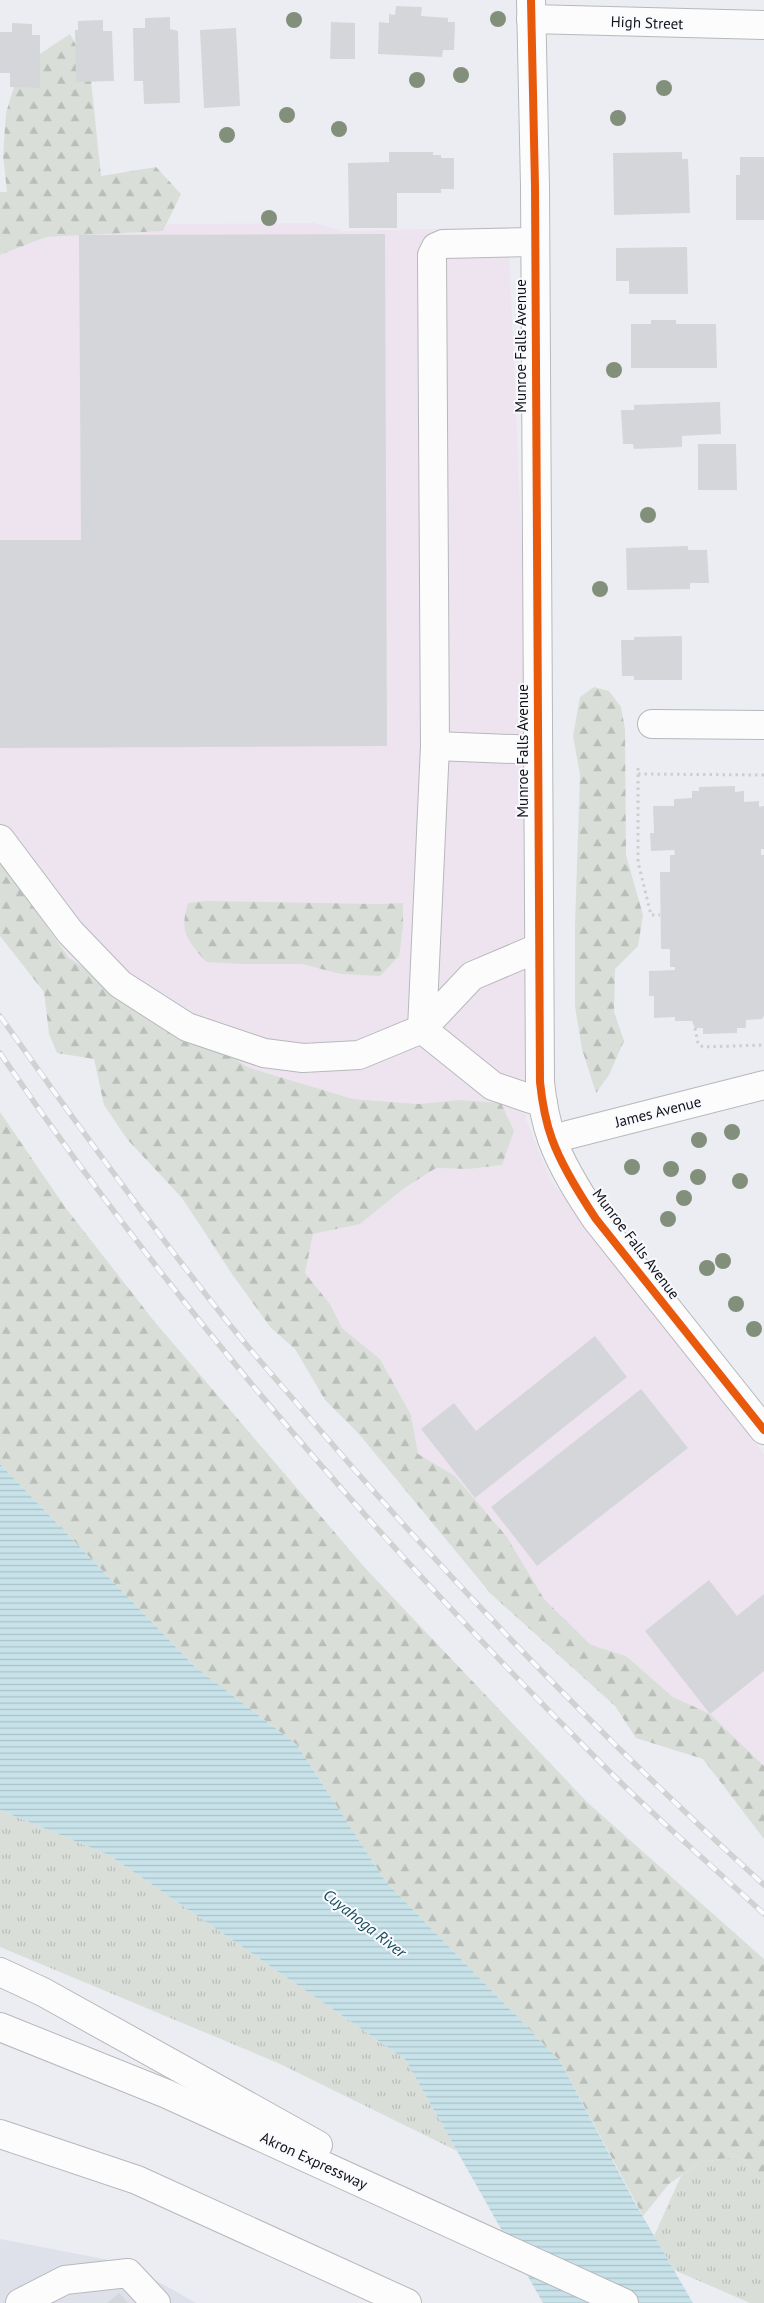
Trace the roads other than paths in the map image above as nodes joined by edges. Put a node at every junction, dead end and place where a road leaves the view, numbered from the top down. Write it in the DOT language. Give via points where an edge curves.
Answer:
graph roads {
  1 [pos="531,9"];
  2 [pos="764,25"];
  3 [pos="535,242"];
  4 [pos="652,724"];
  5 [pos="764,725"];
  6 [pos="435,746"];
  7 [pos="537,750"];
  8 [pos="0,839"];
  9 [pos="538,948"];
  10 [pos="422,1029"];
  11 [pos="764,1085"];
  12 [pos="543,1103"];
  13 [pos="552,1139"];
  14 [pos="764,1430"];
  15 [pos="0,1972"];
  16 [pos="0,2027"];
  17 [pos="0,2134"];
  18 [pos="498,2246"];
  19 [pos="20,2303"];
  20 [pos="156,2303"];
  21 [pos="407,2303"];
  22 [pos="624,2303"];
  1 -- 2 [label="main road, High Street"];
  1 -- 3 [label="main road, Munroe Falls Avenue"];
  3 -- 6 [label="main road" via="443,244 436,247 432,255"];
  3 -- 7 [label="main road, Munroe Falls Avenue"];
  4 -- 5 [label="main road"];
  6 -- 7 [label="main road"];
  6 -- 10 [label="main road"];
  7 -- 9 [label="main road, Munroe Falls Avenue"];
  8 -- 10 [label="main road" via="70,932 120,984 188,1027 264,1053 303,1058 359,1055"];
  9 -- 10 [label="main road" via="472,976"];
  9 -- 12 [label="main road, Munroe Falls Avenue"];
  10 -- 12 [label="main road" via="493,1086"];
  11 -- 13 [label="main road, James Avenue"];
  12 -- 13 [label="main road, Munroe Falls Avenue"];
  13 -- 14 [label="main road, Munroe Falls Avenue" via="596,1220"];
  15 -- 18 [label="main road" via="43,1992"];
  16 -- 18 [label="main road, Akron Expressway" via="167,2094"];
  17 -- 21 [label="main road" via="137,2180"];
  18 -- 22 [label="main road, Akron Expressway"];
  19 -- 20 [label="main road" via="65,2280 128,2273"];
}
